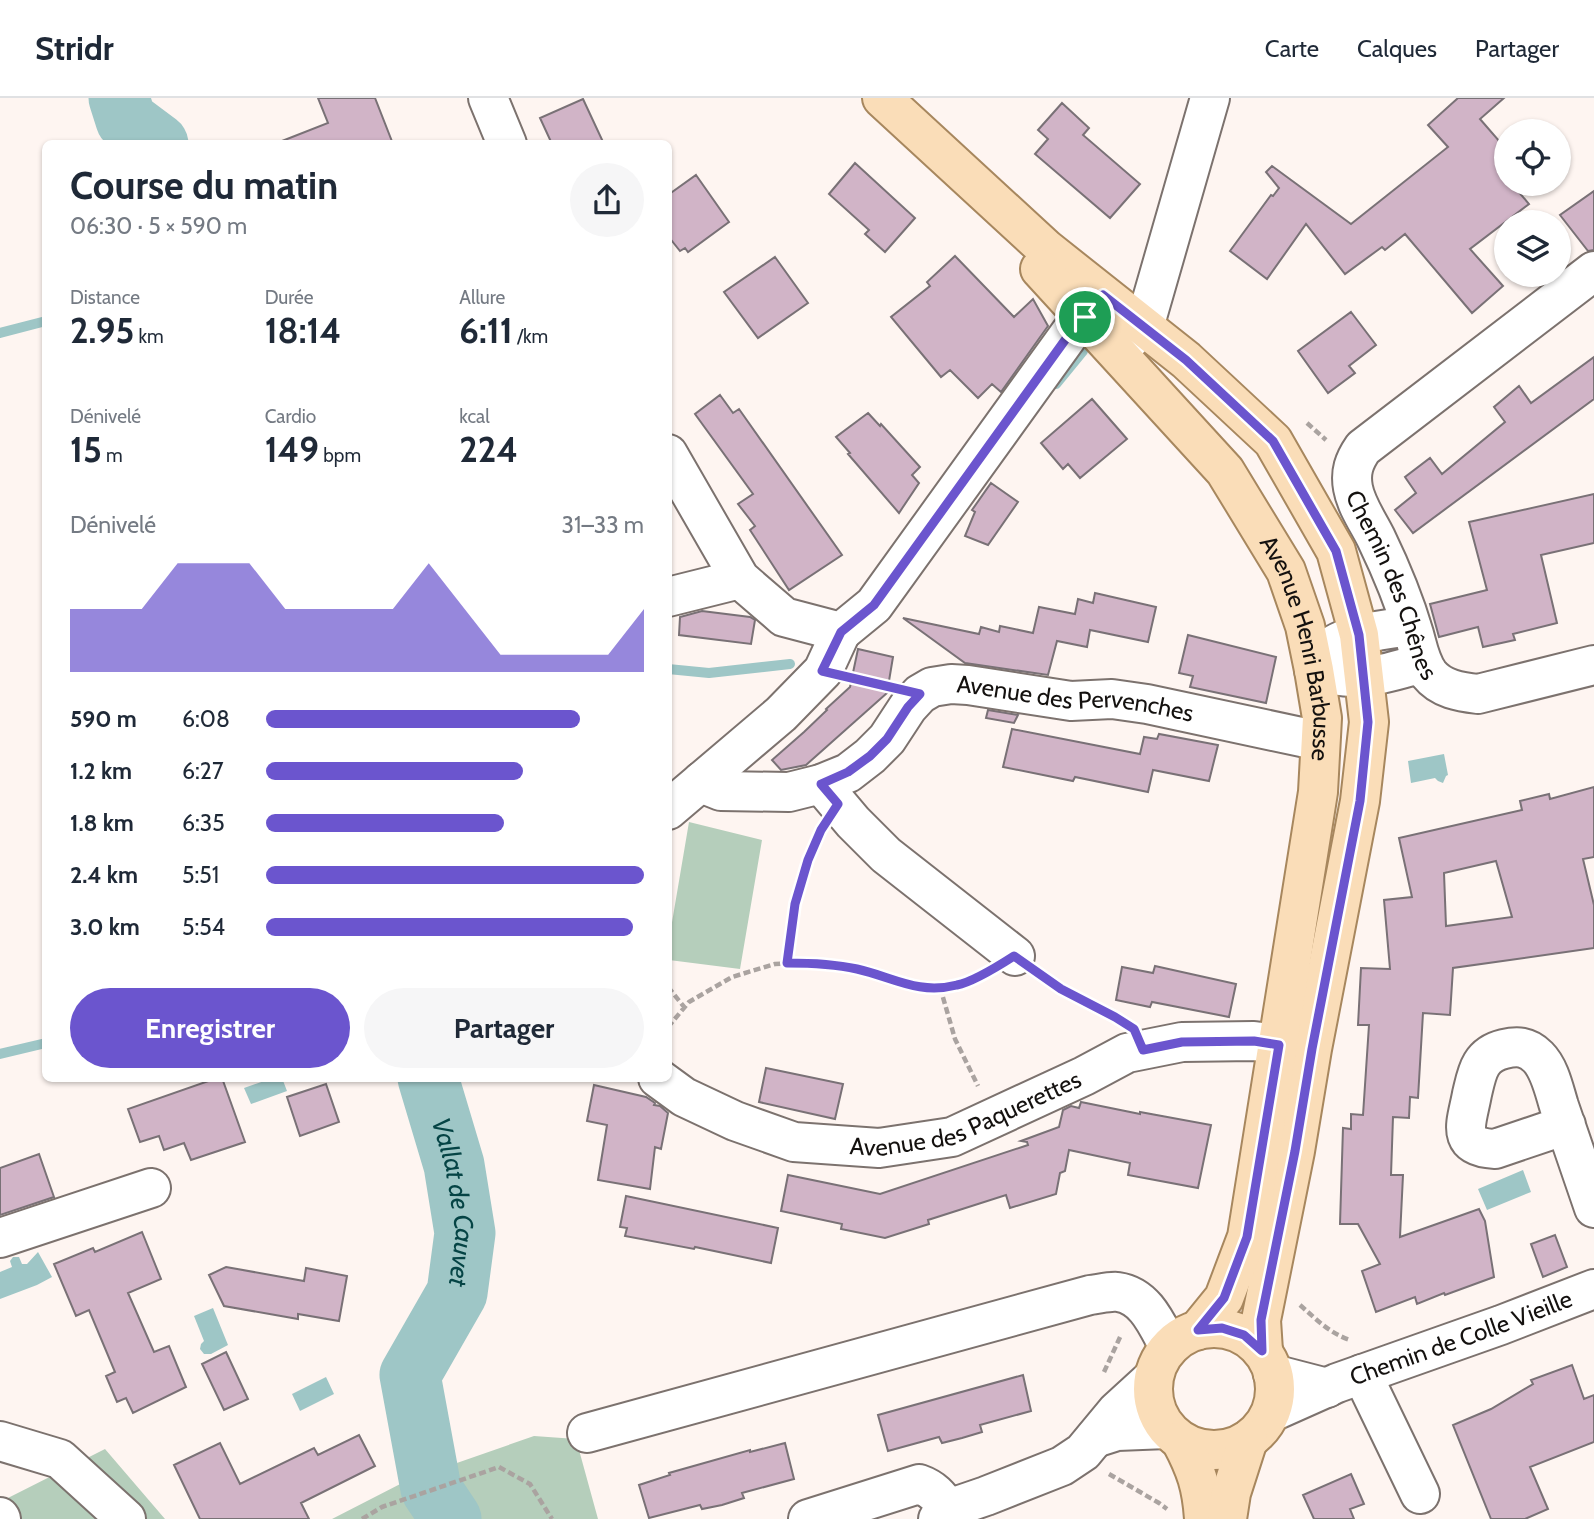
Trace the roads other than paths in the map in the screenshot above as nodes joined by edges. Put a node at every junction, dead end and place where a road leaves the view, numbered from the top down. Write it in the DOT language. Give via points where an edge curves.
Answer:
graph roads {
  1 [pos="488,98"];
  2 [pos="881,98"];
  3 [pos="1210,98"];
  4 [pos="506,140"];
  5 [pos="1594,271"];
  6 [pos="1094,306"];
  7 [pos="1142,326"];
  8 [pos="1117,353"];
  9 [pos="672,461"];
  10 [pos="740,579"];
  11 [pos="672,596"];
  12 [pos="1411,626"];
  13 [pos="841,632"];
  14 [pos="1359,635"];
  15 [pos="1422,663"];
  16 [pos="1594,665"];
  17 [pos="1314,670"];
  18 [pos="1363,677"];
  19 [pos="1320,741"];
  20 [pos="702,780"];
  21 [pos="830,794"];
  22 [pos="672,806"];
  23 [pos="1014,956"];
  24 [pos="1295,1047"];
  25 [pos="663,1082"];
  26 [pos="1566,1125"];
  27 [pos="152,1188"];
  28 [pos="1594,1208"];
  29 [pos="0,1238"];
  30 [pos="1594,1289"];
  31 [pos="1173,1352"];
  32 [pos="1268,1363"];
  33 [pos="1348,1368"];
  34 [pos="1260,1426"];
  35 [pos="587,1433"];
  36 [pos="1174,1435"];
  37 [pos="1094,1438"];
  38 [pos="0,1441"];
  39 [pos="1420,1494"];
  40 [pos="943,1514"];
  41 [pos="126,1519"];
  42 [pos="808,1519"];
  43 [pos="1203,1519"];
  44 [pos="1227,1519"];
  1 -- 4 [label="street"];
  2 -- 6 [label="main road, Avenue Henri Barbusse"];
  3 -- 7 [label="street"];
  5 -- 12 [label="street, Chemin des Chênes" via="1363,448 1353,464 1353,491 1390,568"];
  6 -- 7 [label="main road, Avenue Henri Barbusse"];
  6 -- 8 [label="main road, Avenue Henri Barbusse"];
  6 -- 13 [label="street" via="874,605"];
  7 -- 8 [label="street"];
  7 -- 14 [label="main road, Avenue Henri Barbusse" via="1273,441 1336,551"];
  8 -- 17 [label="main road, Avenue Henri Barbusse" via="1226,471 1286,571"];
  9 -- 10 [label="street"];
  10 -- 11 [label="street"];
  10 -- 13 [label="street" via="784,617"];
  12 -- 14 [label="street"];
  12 -- 15 [label="street, Chemin des Chênes"];
  13 -- 20 [label="street" via="822,671 781,715"];
  14 -- 17 [label="street" via="1333,645"];
  14 -- 18 [label="main road, Avenue Henri Barbusse"];
  15 -- 16 [label="street, Chemin des Chênes" via="1445,687 1478,694"];
  15 -- 18 [label="street"];
  17 -- 18 [label="street" via="1331,676"];
  17 -- 19 [label="main road, Avenue Henri Barbusse" via="1322,718"];
  18 -- 24 [label="main road, Avenue Henri Barbusse" via="1368,722 1360,801"];
  19 -- 21 [label="street, Avenue des Pervenches" via="1147,704 1112,699 1071,701 951,684 920,694 887,739"];
  19 -- 24 [label="main road, Avenue Henri Barbusse" via="1318,792 1294,933"];
  20 -- 21 [label="street, Avenue des Pervenches" via="721,791"];
  20 -- 22 [label="street"];
  21 -- 23 [label="street" via="886,855"];
  24 -- 25 [label="street, Avenue des Paquerettes" via="1254,1041 1182,1042 1127,1053 952,1137 879,1148 794,1142 735,1121"];
  24 -- 31 [label="main road, Avenue Henri Barbusse" via="1247,1237 1224,1298"];
  24 -- 32 [label="main road, Avenue Henri Barbusse" via="1295,1151 1261,1320"];
  26 -- 28 [label="street"];
  27 -- 29 [label="street"];
  30 -- 33 [label="street, Chemin de Colle Vieille" via="1502,1325"];
  31 -- 32 [label="main road" via="1222,1328 1244,1335"];
  31 -- 35 [label="street" via="1148,1309 1131,1295 1090,1295"];
  31 -- 36 [label="main road" via="1151,1394 1154,1408"];
  31 -- 37 [label="street"];
  32 -- 33 [label="street, Chemin de Colle Vieille"];
  32 -- 34 [label="main road, Avenue Henri Barbusse" via="1275,1392"];
  33 -- 34 [label="street, Chemin de Colle Vieille"];
  33 -- 39 [label="street"];
  34 -- 36 [label="main road" via="1233,1448 1214,1451 1197,1448"];
  34 -- 44 [label="main road, Avenue Henri Barbusse" via="1231,1493"];
  36 -- 37 [label="street" via="1116,1431"];
  36 -- 43 [label="main road" via="1193,1463 1202,1493"];
  37 -- 40 [label="street" via="1062,1466"];
  38 -- 41 [label="street" via="60,1459"];
  40 -- 42 [label="street" via="937,1493 919,1484"];
}
